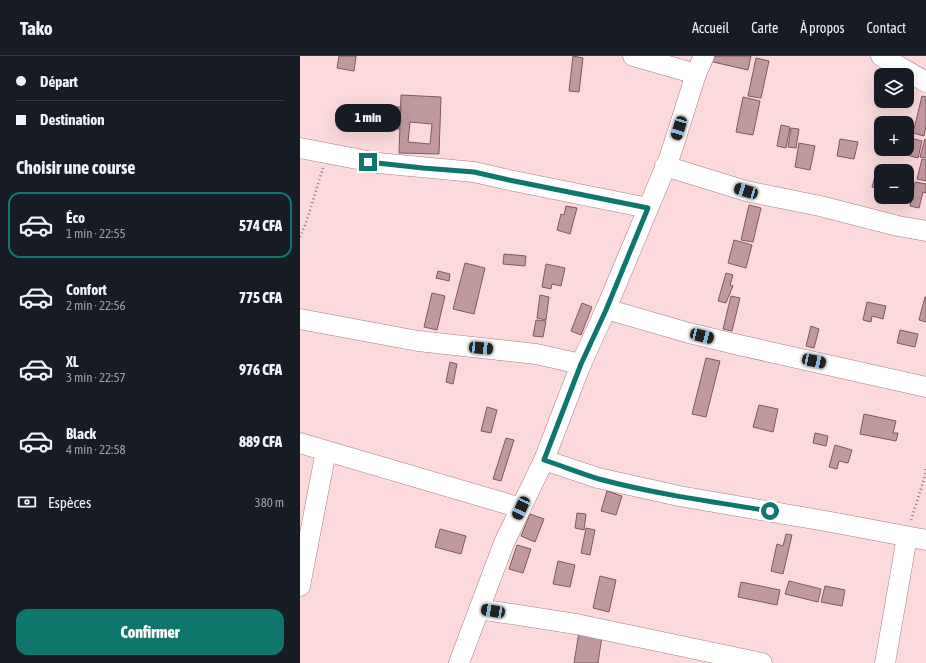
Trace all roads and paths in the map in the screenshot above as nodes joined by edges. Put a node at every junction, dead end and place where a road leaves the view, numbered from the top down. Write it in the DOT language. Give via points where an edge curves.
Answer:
graph roads {
  1 [pos="633,56"];
  2 [pos="881,56"];
  3 [pos="700,65"];
  4 [pos="926,82"];
  5 [pos="300,148"];
  6 [pos="327,154"];
  7 [pos="665,166"];
  8 [pos="648,208"];
  9 [pos="926,231"];
  10 [pos="300,237"];
  11 [pos="606,310"];
  12 [pos="300,320"];
  13 [pos="581,364"];
  14 [pos="926,387"];
  15 [pos="300,443"];
  16 [pos="326,451"];
  17 [pos="544,460"];
  18 [pos="926,467"];
  19 [pos="521,508"];
  20 [pos="906,537"];
  21 [pos="926,540"];
  22 [pos="300,586"];
  23 [pos="479,609"];
  24 [pos="459,663"];
  25 [pos="762,663"];
  26 [pos="885,663"];
  1 -- 3 [label="street"];
  2 -- 4 [label="street"];
  3 -- 7 [label="street"];
  5 -- 6 [label="street"];
  6 -- 8 [label="street" via="378,163 474,172"];
  6 -- 10 [label="path"];
  7 -- 8 [label="street"];
  7 -- 9 [label="street" via="746,191"];
  8 -- 11 [label="street"];
  11 -- 13 [label="street"];
  11 -- 14 [label="street" via="725,342"];
  12 -- 13 [label="street" via="418,342 536,354"];
  13 -- 17 [label="street"];
  15 -- 16 [label="street"];
  16 -- 19 [label="street"];
  16 -- 22 [label="street"];
  17 -- 19 [label="street"];
  17 -- 20 [label="street" via="627,485"];
  18 -- 20 [label="path"];
  19 -- 23 [label="street" via="504,543"];
  20 -- 21 [label="street"];
  20 -- 26 [label="street"];
  23 -- 24 [label="street"];
  23 -- 25 [label="street" via="576,624"];
}
